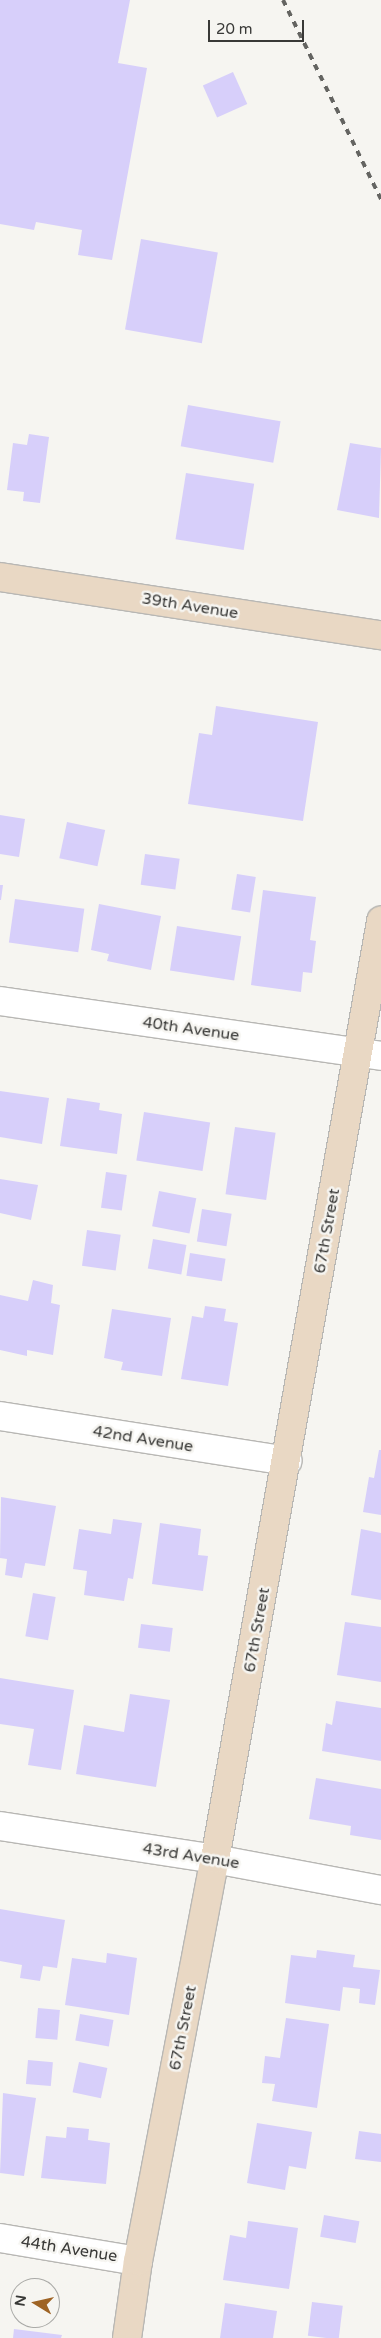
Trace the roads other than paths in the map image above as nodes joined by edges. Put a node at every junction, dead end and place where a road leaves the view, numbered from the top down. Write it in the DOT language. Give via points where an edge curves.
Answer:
graph roads {
  1 [pos="0,577"];
  2 [pos="381,635"];
  3 [pos="381,921"];
  4 [pos="0,1001"];
  5 [pos="370,1055"];
  6 [pos="0,1416"];
  7 [pos="287,1461"];
  8 [pos="0,1826"];
  9 [pos="215,1859"];
  10 [pos="381,1890"];
  11 [pos="0,2238"];
  12 [pos="138,2261"];
  13 [pos="128,2338"];
  1 -- 2 [label="street, 39th Avenue"];
  3 -- 5 [label="street, 67th Street"];
  4 -- 5 [label="street, 40th Avenue"];
  5 -- 7 [label="street, 67th Street"];
  6 -- 7 [label="street, 42nd Avenue"];
  7 -- 9 [label="street, 67th Street"];
  8 -- 9 [label="street, 43rd Avenue"];
  9 -- 10 [label="street, 43rd Avenue"];
  9 -- 12 [label="street, 67th Street"];
  11 -- 12 [label="street, 44th Avenue"];
  12 -- 13 [label="street, 67th Street"];
}
